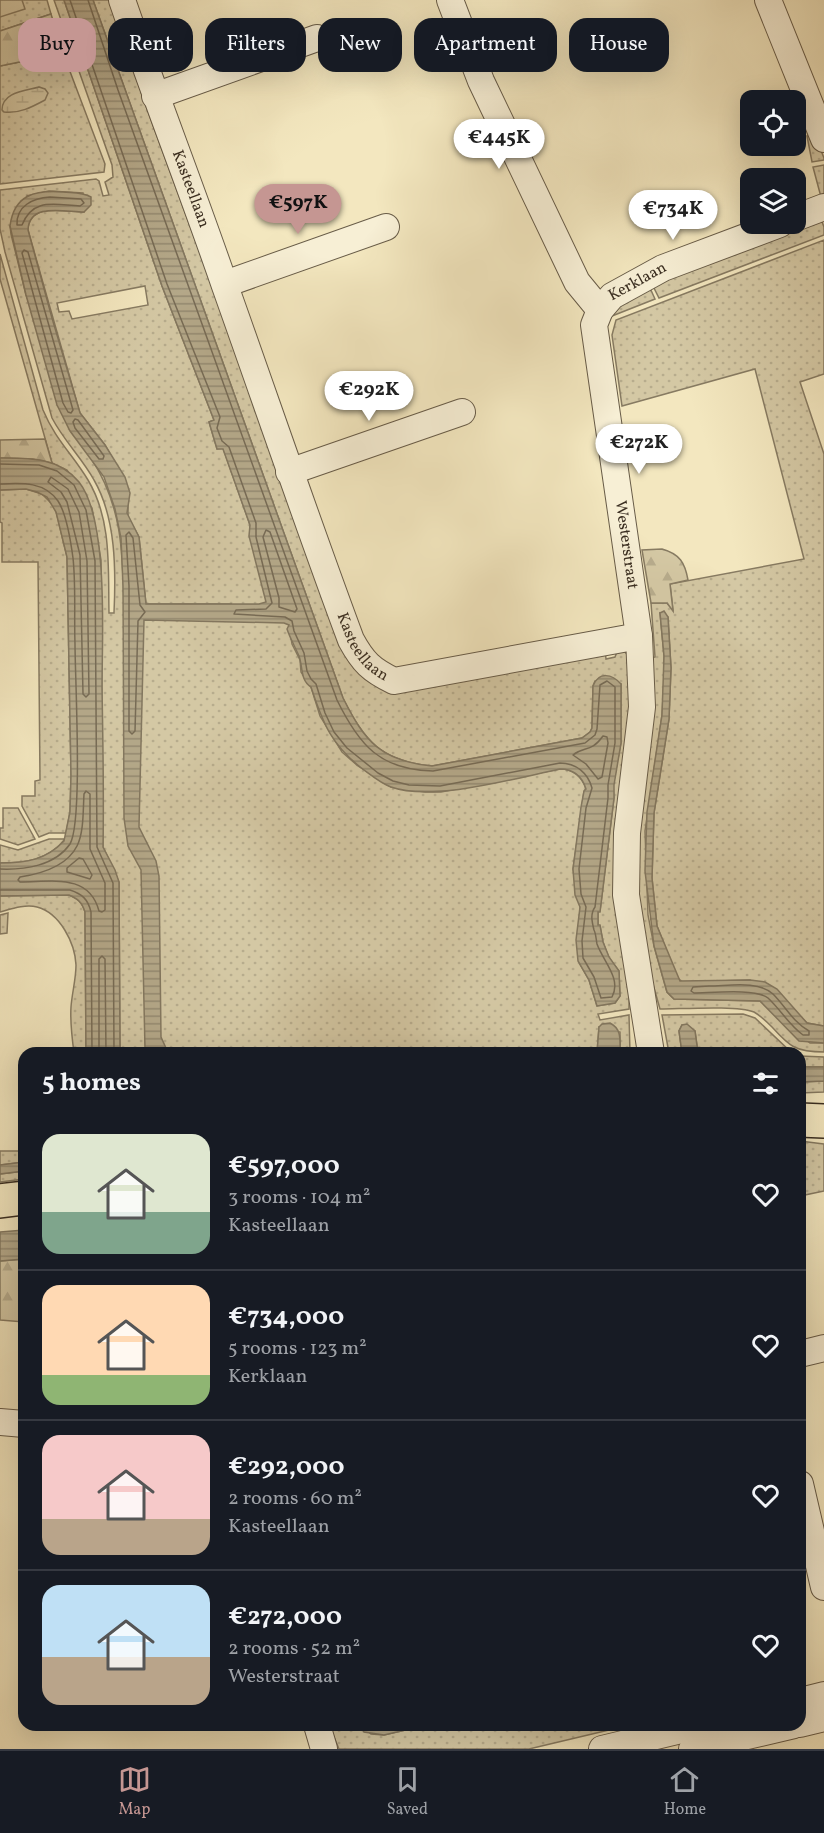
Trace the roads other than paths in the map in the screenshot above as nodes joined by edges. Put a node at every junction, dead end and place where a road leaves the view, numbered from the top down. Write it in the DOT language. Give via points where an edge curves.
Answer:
graph roads {
  1 [pos="122,0"];
  2 [pos="450,0"];
  3 [pos="768,0"];
  4 [pos="317,38"];
  5 [pos="155,96"];
  6 [pos="824,139"];
  7 [pos="824,207"];
  8 [pos="806,214"];
  9 [pos="386,227"];
  10 [pos="753,234"];
  11 [pos="225,284"];
  12 [pos="600,310"];
  13 [pos="462,412"];
  14 [pos="289,472"];
  15 [pos="639,636"];
  16 [pos="650,1047"];
  17 [pos="806,1107"];
  18 [pos="824,1107"];
  19 [pos="806,1120"];
  20 [pos="824,1121"];
  21 [pos="18,1199"];
  22 [pos="0,1201"];
  23 [pos="824,1348"];
  24 [pos="806,1352"];
  25 [pos="0,1422"];
  26 [pos="18,1424"];
  27 [pos="806,1510"];
  28 [pos="824,1587"];
  29 [pos="824,1695"];
  30 [pos="806,1700"];
  31 [pos="824,1718"];
  32 [pos="806,1722"];
  33 [pos="319,1731"];
  34 [pos="677,1731"];
  35 [pos="768,1731"];
  36 [pos="324,1749"];
  37 [pos="602,1749"];
  38 [pos="692,1749"];
  1 -- 5 [label="street, Kasteellaan"];
  2 -- 12 [label="street" via="481,81 577,282"];
  3 -- 6 [label="street"];
  4 -- 5 [label="street"];
  5 -- 11 [label="street, Kasteellaan"];
  7 -- 8 [label="street"];
  9 -- 11 [label="street"];
  10 -- 12 [label="street, Kerklaan" via="663,268 612,296"];
  11 -- 14 [label="street, Kasteellaan"];
  12 -- 15 [label="street, Westerstraat" via="594,325"];
  13 -- 14 [label="street"];
  14 -- 15 [label="street, Kasteellaan" via="351,640 373,671 383,676 394,681"];
  15 -- 16 [label="street, Westerstraat" via="642,707 627,833 626,895"];
  17 -- 18 [label="main road"];
  19 -- 20 [label="main road"];
  21 -- 22 [label="main road"];
  23 -- 24 [label="street"];
  25 -- 26 [label="street"];
  27 -- 28 [label="street"];
  29 -- 30 [label="street"];
  31 -- 32 [label="street"];
  33 -- 36 [label="street"];
  34 -- 37 [label="street"];
  35 -- 38 [label="street"];
}
